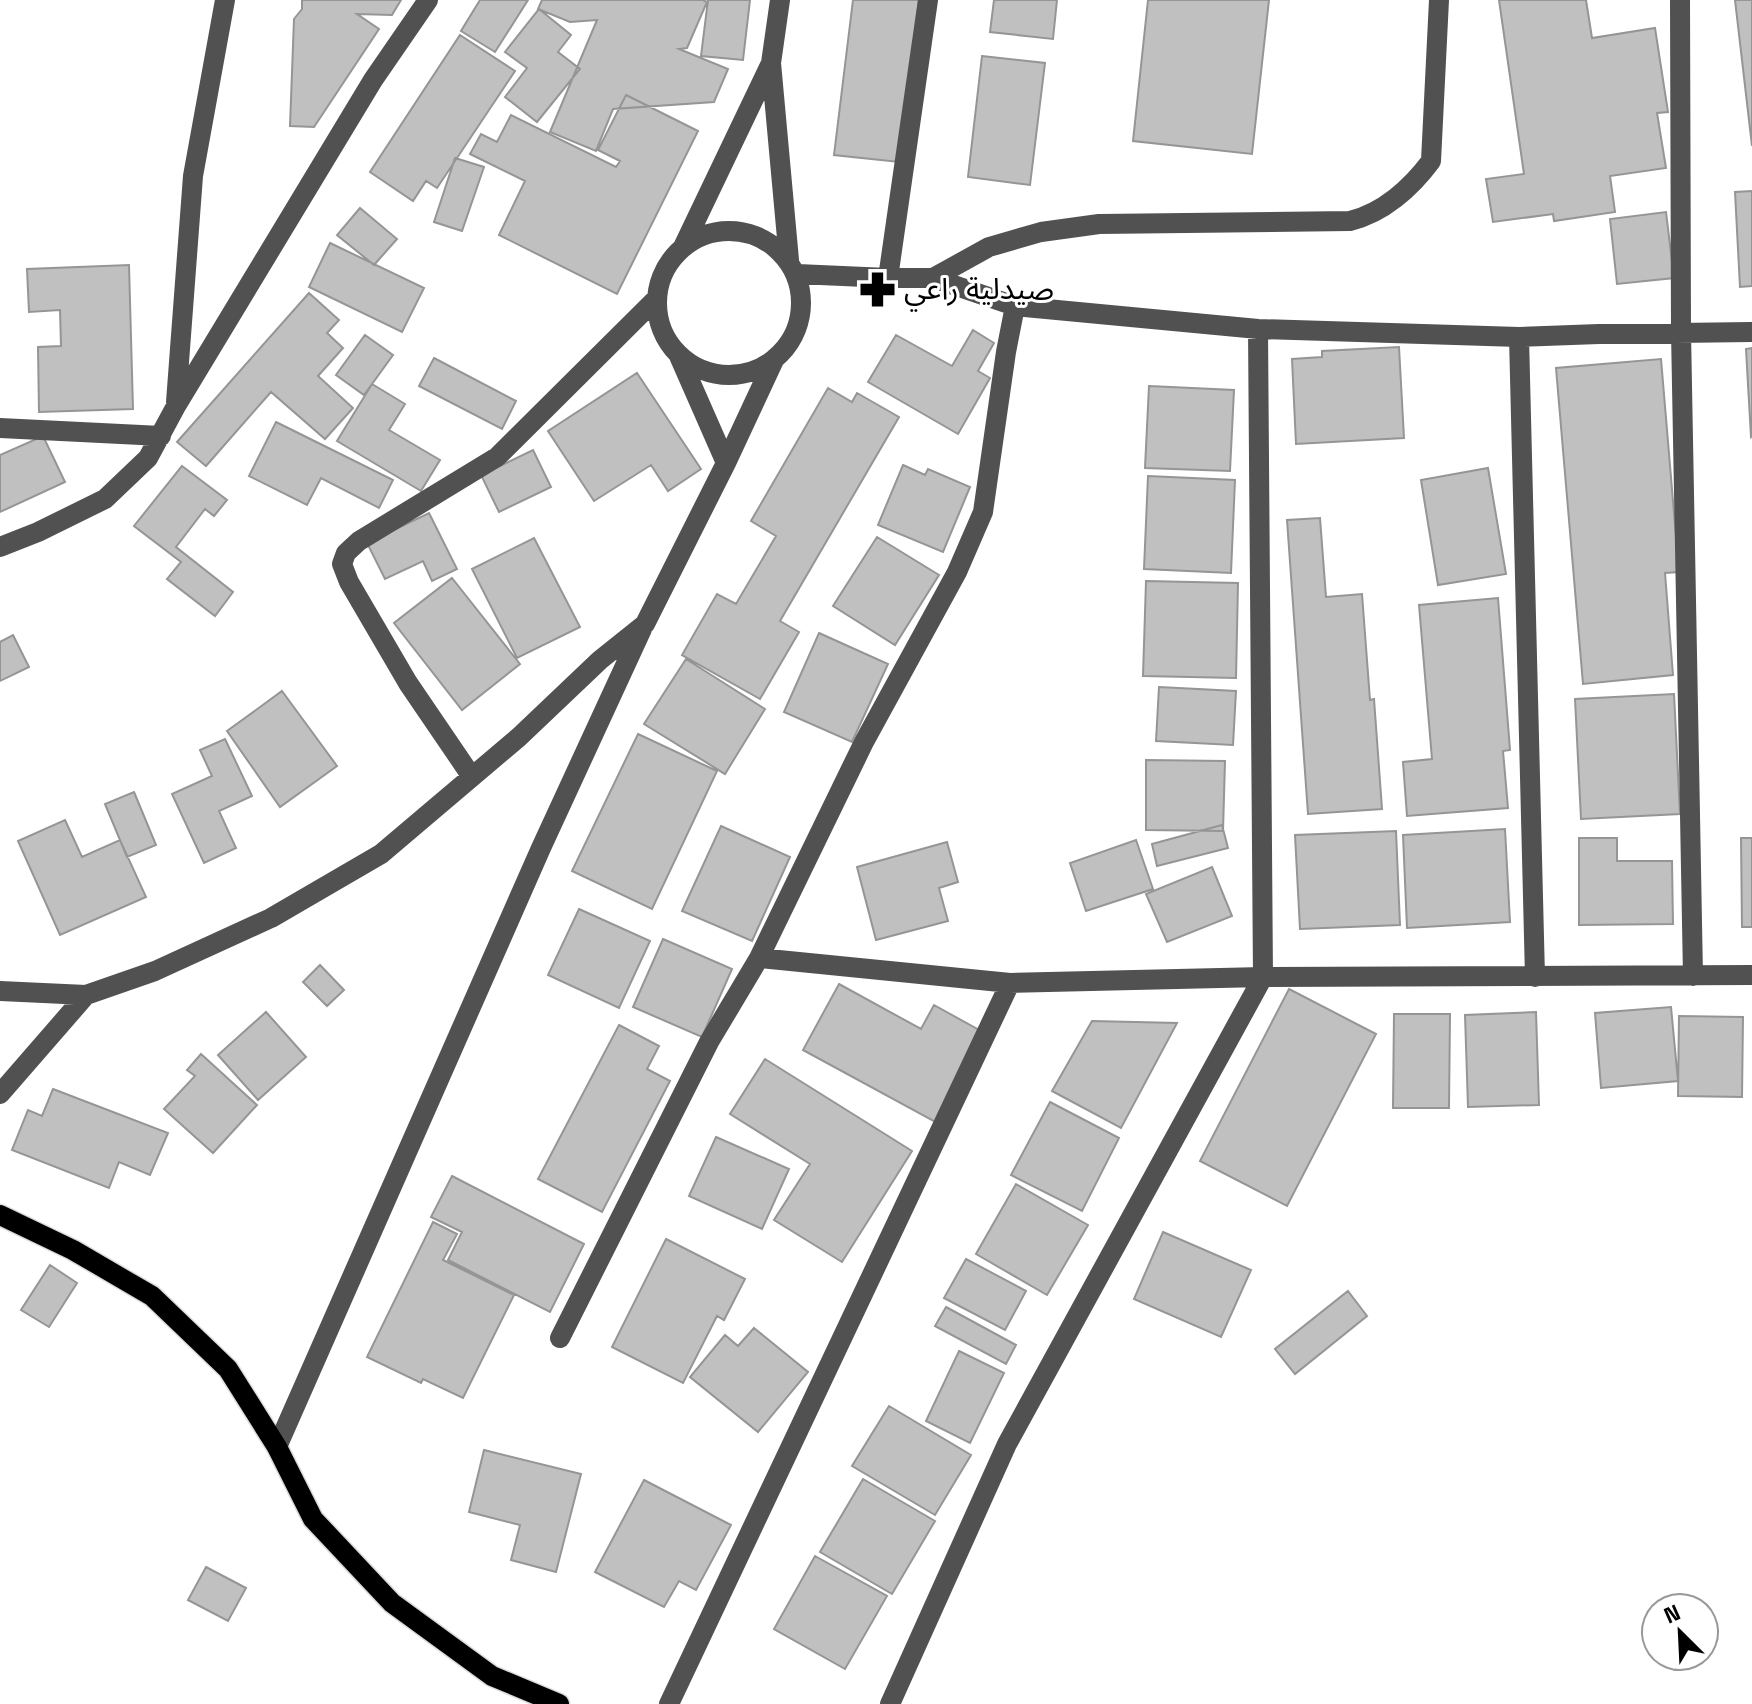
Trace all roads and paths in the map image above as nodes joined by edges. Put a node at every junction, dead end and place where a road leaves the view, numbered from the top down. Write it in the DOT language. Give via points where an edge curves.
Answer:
graph roads {
  1 [pos="225,0"];
  2 [pos="428,0"];
  3 [pos="780,0"];
  4 [pos="928,0"];
  5 [pos="1439,0"];
  6 [pos="1680,0"];
  7 [pos="771,63"];
  8 [pos="683,247"];
  9 [pos="793,267"];
  10 [pos="888,278"];
  11 [pos="933,278"];
  12 [pos="656,299"];
  13 [pos="1015,306"];
  14 [pos="1258,329"];
  15 [pos="1681,332"];
  16 [pos="1752,332"];
  17 [pos="1519,337"];
  18 [pos="679,356"];
  19 [pos="774,360"];
  20 [pos="176,406"];
  21 [pos="0,428"];
  22 [pos="161,436"];
  23 [pos="726,463"];
  24 [pos="0,547"];
  25 [pos="645,624"];
  26 [pos="472,777"];
  27 [pos="759,958"];
  28 [pos="1752,975"];
  29 [pos="1693,976"];
  30 [pos="1263,977"];
  31 [pos="1535,977"];
  32 [pos="1010,983"];
  33 [pos="0,991"];
  34 [pos="86,995"];
  35 [pos="0,1094"];
  36 [pos="0,1215"];
  37 [pos="560,1338"];
  38 [pos="277,1447"];
  39 [pos="559,1704"];
  40 [pos="669,1704"];
  41 [pos="890,1704"];
  1 -- 20 [label="street" via="193,176"];
  2 -- 20 [label="street" via="373,80"];
  3 -- 7 [label="street"];
  4 -- 10 [label="street"];
  5 -- 11 [label="street" via="1431,161 1416,181 1373,212 1350,221 1099,224 1041,232 989,247"];
  6 -- 15 [label="street"];
  7 -- 8 [label="street"];
  7 -- 9 [label="street"];
  8 -- 9 [label="street" via="709,233 739,230 767,240"];
  8 -- 12 [label="street" via="660,279"];
  9 -- 10 [label="street"];
  9 -- 19 [label="street" via="802,312 797,330"];
  10 -- 11 [label="street"];
  11 -- 13 [label="street"];
  12 -- 18 [label="street" via="661,330"];
  12 -- 26 [label="street" via="497,457 346,553 342,564 349,582"];
  13 -- 14 [label="street"];
  13 -- 27 [label="street" via="983,512"];
  14 -- 17 [label="street"];
  14 -- 30 [label="street"];
  15 -- 16 [label="street"];
  15 -- 17 [label="street"];
  15 -- 29 [label="street"];
  17 -- 31 [label="street"];
  18 -- 19 [label="street" via="715,375 736,376"];
  18 -- 23 [label="street"];
  19 -- 23 [label="street"];
  20 -- 22 [label="street"];
  21 -- 22 [label="street"];
  22 -- 24 [label="street" via="148,458 105,499"];
  23 -- 25 [label="street"];
  25 -- 26 [label="street"];
  25 -- 38 [label="street"];
  26 -- 34 [label="street" via="381,854 271,918 155,971"];
  27 -- 32 [label="street"];
  27 -- 37 [label="street" via="709,1042"];
  28 -- 29 [label="street"];
  29 -- 31 [label="street"];
  30 -- 31 [label="street"];
  30 -- 32 [label="street"];
  30 -- 41 [label="street" via="1007,1444"];
  32 -- 40 [label="street"];
  33 -- 34 [label="street"];
  34 -- 35 [label="street"];
  36 -- 38 [label="main road" via="152,1296 228,1369"];
  38 -- 39 [label="main road" via="313,1519 392,1603 492,1676"];
}
